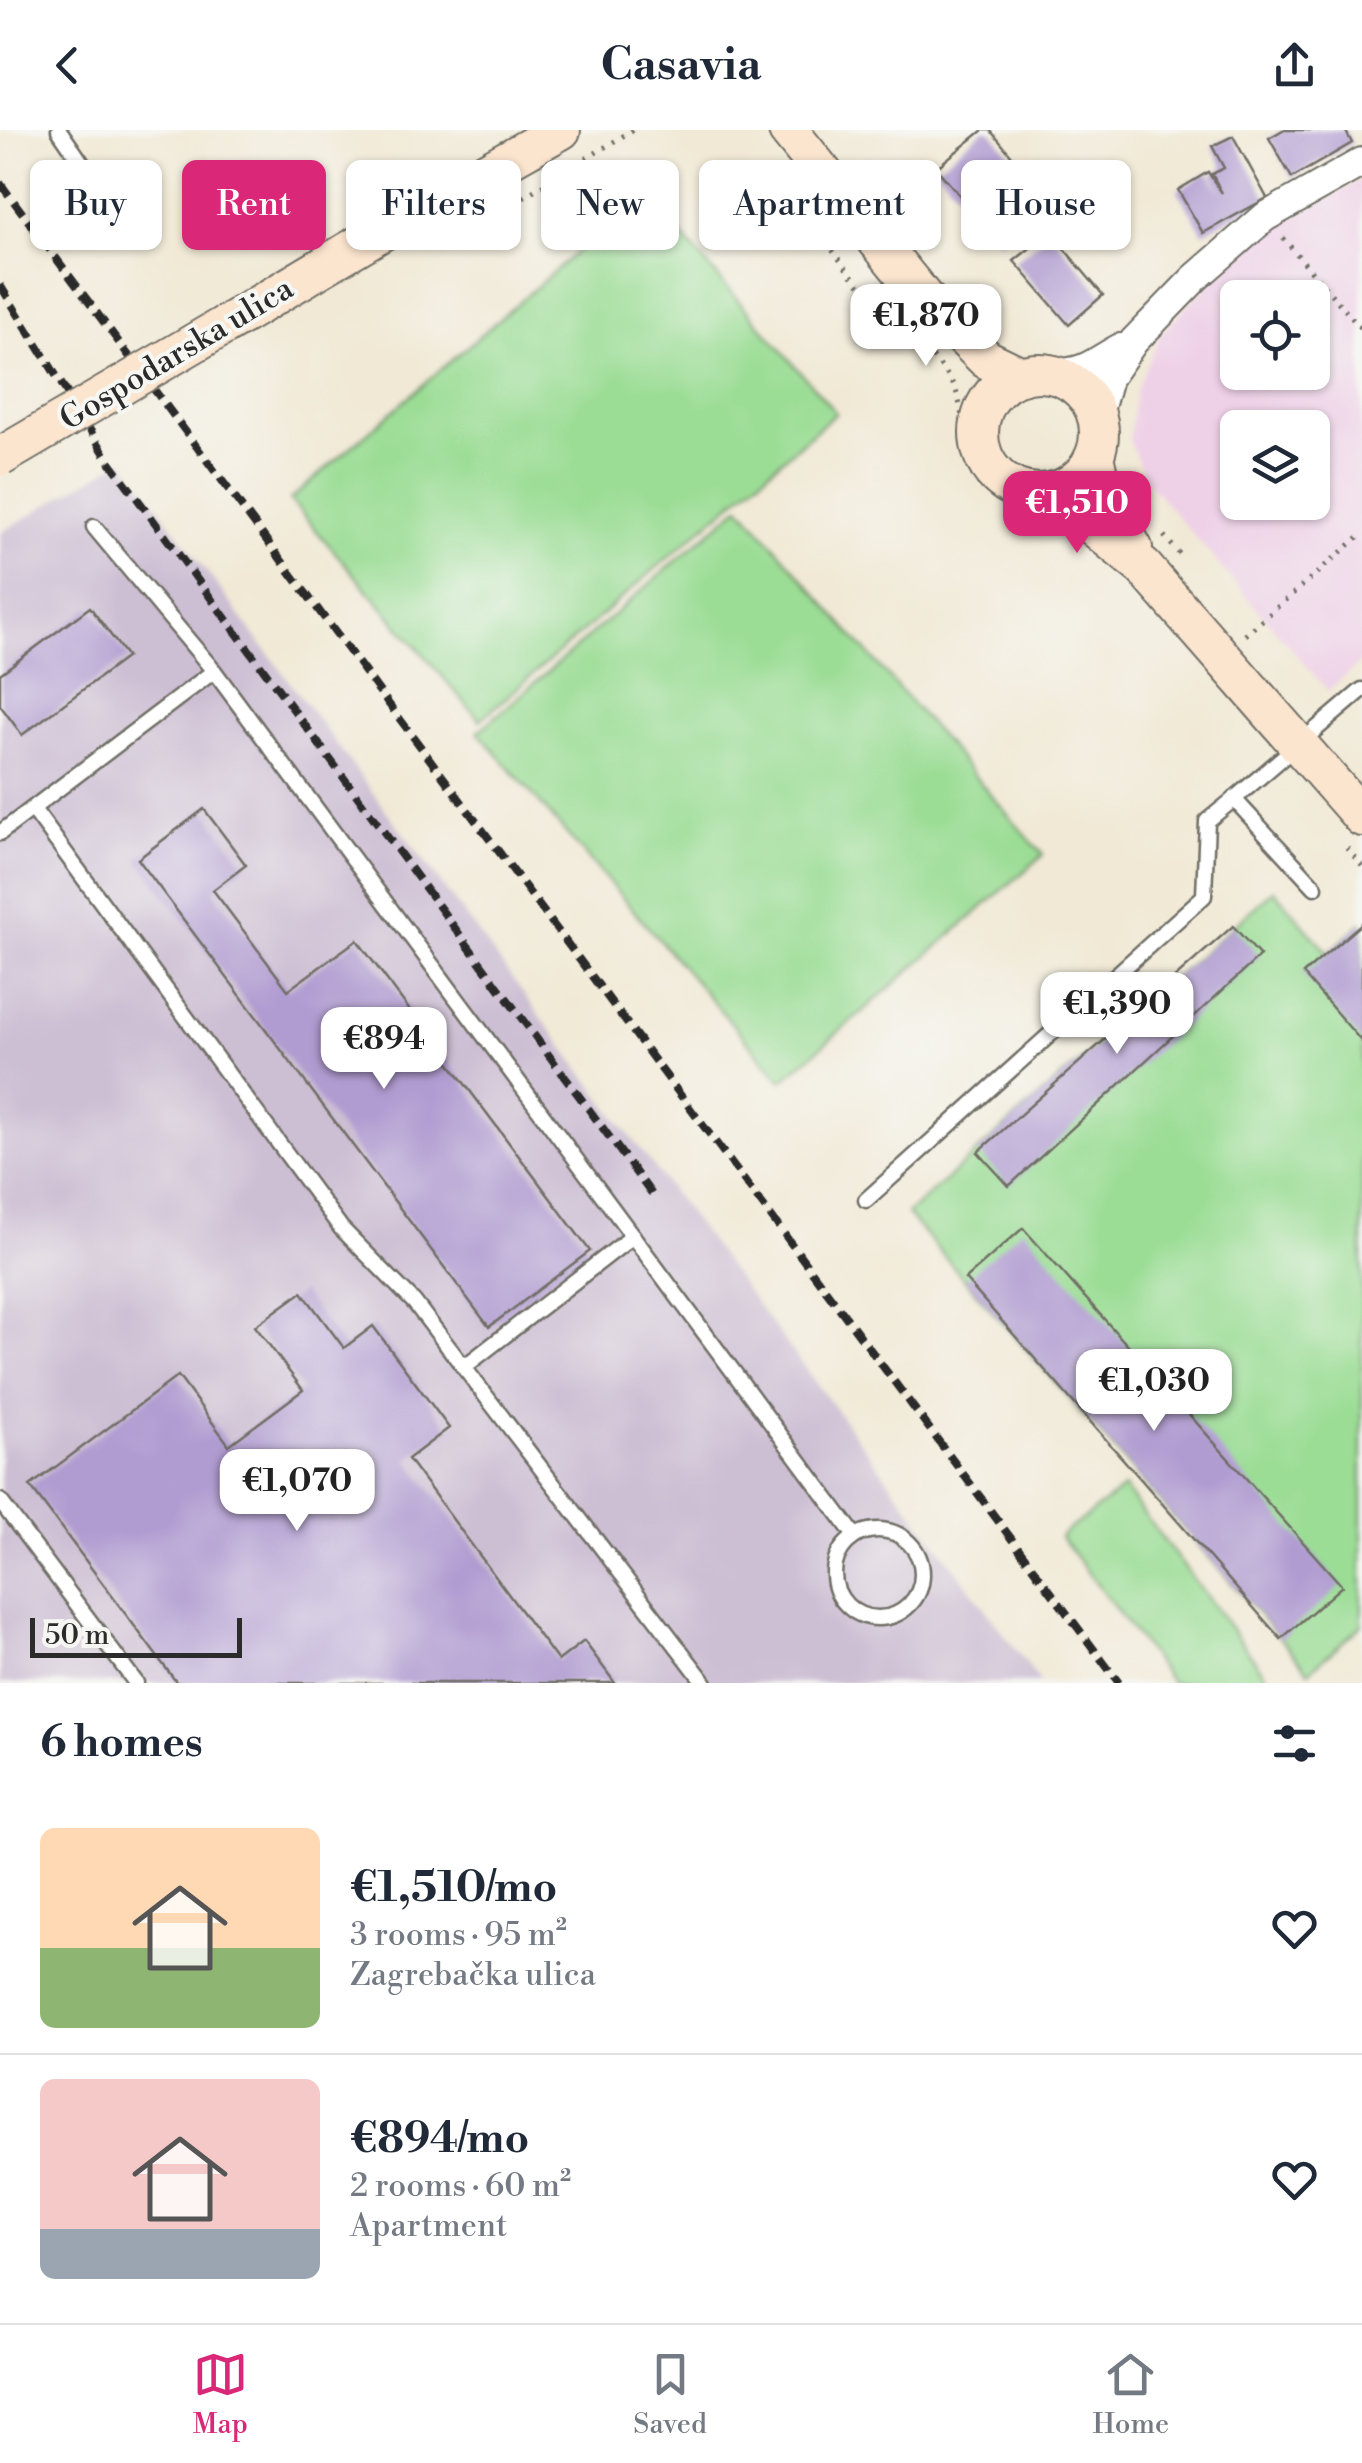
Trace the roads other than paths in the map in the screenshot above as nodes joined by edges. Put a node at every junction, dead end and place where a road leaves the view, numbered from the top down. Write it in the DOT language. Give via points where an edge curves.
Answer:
graph roads {
  1 [pos="59,130"];
  2 [pos="561,130"];
  3 [pos="788,130"];
  4 [pos="80,160"];
  5 [pos="1362,162"];
  6 [pos="923,297"];
  7 [pos="1134,341"];
  8 [pos="1036,375"];
  9 [pos="1097,418"];
  10 [pos="979,425"];
  11 [pos="1094,456"];
  12 [pos="0,457"];
  13 [pos="1042,493"];
  14 [pos="94,527"];
  15 [pos="1144,568"];
  16 [pos="214,672"];
  17 [pos="1362,690"];
  18 [pos="1298,744"];
  19 [pos="1234,799"];
  20 [pos="32,809"];
  21 [pos="1362,817"];
  22 [pos="0,833"];
  23 [pos="1315,887"];
  24 [pos="866,1200"];
  25 [pos="633,1236"];
  26 [pos="464,1367"];
  27 [pos="0,1501"];
  28 [pos="855,1536"];
  29 [pos="136,1683"];
  30 [pos="706,1683"];
  1 -- 4 [label="lane"];
  2 -- 12 [label="main road, Gospodarska ulica, bridge"];
  3 -- 6 [label="main road"];
  5 -- 7 [label="street" via="1265,217"];
  6 -- 8 [label="main road" via="986,358"];
  6 -- 10 [label="main road" via="969,379"];
  7 -- 8 [label="street" via="1076,373"];
  7 -- 9 [label="street" via="1108,378"];
  8 -- 9 [label="main road" via="1066,379 1091,402"];
  8 -- 10 [label="main road" via="992,394"];
  9 -- 11 [label="main road"];
  10 -- 13 [label="main road" via="984,460 994,474 1008,485"];
  11 -- 13 [label="main road" via="1073,482"];
  11 -- 15 [label="main road" via="1103,495"];
  13 -- 15 [label="main road"];
  14 -- 16 [label="lane"];
  15 -- 18 [label="main road"];
  16 -- 20 [label="lane"];
  16 -- 25 [label="lane"];
  17 -- 18 [label="lane"];
  18 -- 19 [label="lane"];
  18 -- 21 [label="main road"];
  19 -- 23 [label="lane"];
  19 -- 24 [label="lane" via="1207,821 1204,896"];
  20 -- 22 [label="lane"];
  20 -- 26 [label="lane" via="341,1228 414,1302"];
  25 -- 26 [label="lane"];
  25 -- 28 [label="lane"];
  26 -- 30 [label="lane"];
  27 -- 29 [label="lane"];
  28 -- 28 [label="lane" via="834,1565 840,1598 868,1618 901,1612 921,1584 915,1550 887,1531"];
}
